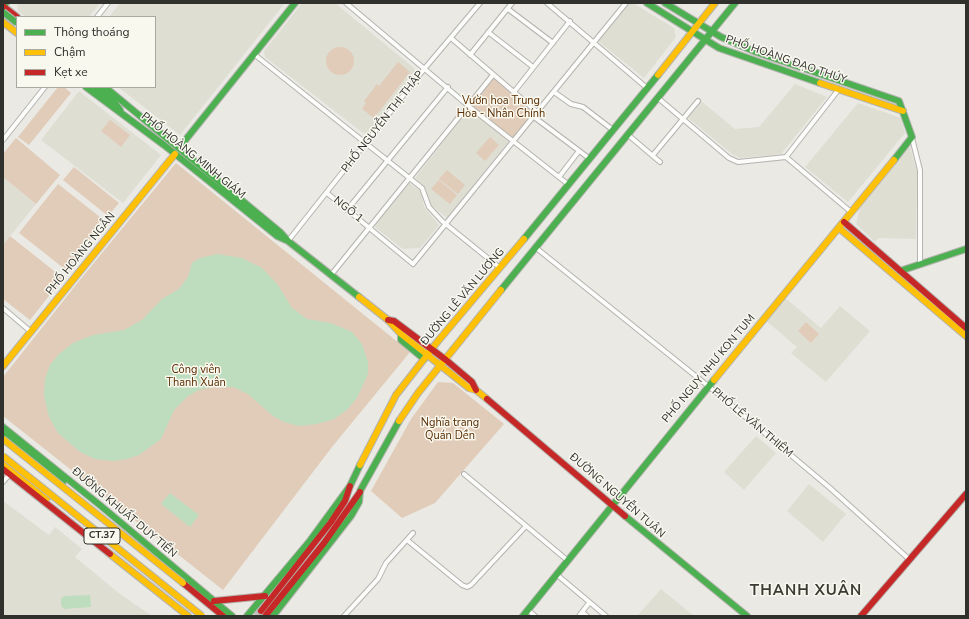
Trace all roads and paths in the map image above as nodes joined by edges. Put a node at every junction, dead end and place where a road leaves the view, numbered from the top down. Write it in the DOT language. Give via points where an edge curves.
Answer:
graph roads {
  1 [pos="108,3"];
  2 [pos="295,3"];
  3 [pos="346,3"];
  4 [pos="480,3"];
  5 [pos="512,3"];
  6 [pos="547,3"];
  7 [pos="626,3"];
  8 [pos="647,3"];
  9 [pos="665,3"];
  10 [pos="715,3"];
  11 [pos="736,3"];
  12 [pos="4,7"];
  13 [pos="508,9"];
  14 [pos="16,16"];
  15 [pos="98,16"];
  16 [pos="16,21"];
  17 [pos="570,21"];
  18 [pos="3,22"];
  19 [pos="16,22"];
  20 [pos="698,23"];
  21 [pos="15,32"];
  22 [pos="488,32"];
  23 [pos="692,32"];
  24 [pos="712,32"];
  25 [pos="451,38"];
  26 [pos="705,40"];
  27 [pos="594,42"];
  28 [pos="553,43"];
  29 [pos="756,52"];
  30 [pos="255,55"];
  31 [pos="470,55"];
  32 [pos="753,61"];
  33 [pos="533,67"];
  34 [pos="425,68"];
  35 [pos="493,75"];
  36 [pos="843,82"];
  37 [pos="448,87"];
  38 [pos="43,88"];
  39 [pos="87,88"];
  40 [pos="97,88"];
  41 [pos="107,88"];
  42 [pos="647,89"];
  43 [pos="839,89"];
  44 [pos="514,92"];
  45 [pos="554,92"];
  46 [pos="658,98"];
  47 [pos="698,100"];
  48 [pos="115,103"];
  49 [pos="125,104"];
  50 [pos="467,105"];
  51 [pos="121,111"];
  52 [pos="903,111"];
  53 [pos="538,112"];
  54 [pos="534,117"];
  55 [pos="683,119"];
  56 [pos="613,131"];
  57 [pos="627,134"];
  58 [pos="912,137"];
  59 [pos="3,140"];
  60 [pos="513,142"];
  61 [pos="367,143"];
  62 [pos="179,148"];
  63 [pos="579,151"];
  64 [pos="175,154"];
  65 [pos="653,155"];
  66 [pos="786,157"];
  67 [pos="590,159"];
  68 [pos="388,160"];
  69 [pos="660,162"];
  70 [pos="409,177"];
  71 [pos="558,177"];
  72 [pos="569,185"];
  73 [pos="327,193"];
  74 [pos="347,210"];
  75 [pos="851,212"];
  76 [pos="844,222"];
  77 [pos="446,224"];
  78 [pos="369,228"];
  79 [pos="839,228"];
  80 [pos="288,241"];
  81 [pos="535,247"];
  82 [pos="966,248"];
  83 [pos="920,264"];
  84 [pos="501,268"];
  85 [pos="900,271"];
  86 [pos="331,275"];
  87 [pos="3,308"];
  88 [pos="947,316"];
  89 [pos="388,320"];
  90 [pos="966,328"];
  91 [pos="30,331"];
  92 [pos="401,334"];
  93 [pos="966,336"];
  94 [pos="426,344"];
  95 [pos="432,349"];
  96 [pos="421,350"];
  97 [pos="426,357"];
  98 [pos="446,360"];
  99 [pos="3,366"];
  100 [pos="441,366"];
  101 [pos="454,367"];
  102 [pos="450,373"];
  103 [pos="708,386"];
  104 [pos="476,390"];
  105 [pos="3,427"];
  106 [pos="3,433"];
  107 [pos="3,439"];
  108 [pos="3,456"];
  109 [pos="3,462"];
  110 [pos="3,470"];
  111 [pos="464,474"];
  112 [pos="9,475"];
  113 [pos="3,482"];
  114 [pos="350,486"];
  115 [pos="360,492"];
  116 [pos="966,494"];
  117 [pos="612,505"];
  118 [pos="526,526"];
  119 [pos="413,533"];
  120 [pos="407,540"];
  121 [pos="162,558"];
  122 [pos="567,560"];
  123 [pos="910,560"];
  124 [pos="556,574"];
  125 [pos="145,581"];
  126 [pos="183,583"];
  127 [pos="265,596"];
  128 [pos="214,601"];
  129 [pos="589,603"];
  130 [pos="528,610"];
  131 [pos="582,612"];
  132 [pos="249,613"];
  133 [pos="261,614"];
  134 [pos="274,615"];
  135 [pos="188,616"];
  136 [pos="199,616"];
  137 [pos="202,616"];
  138 [pos="223,616"];
  139 [pos="232,616"];
  140 [pos="344,616"];
  141 [pos="523,616"];
  142 [pos="535,616"];
  143 [pos="579,616"];
  144 [pos="587,616"];
  145 [pos="606,616"];
  146 [pos="747,616"];
  147 [pos="861,616"];
  1 -- 15 [label="street"];
  2 -- 30 [label="main road"];
  3 -- 34 [label="street"];
  4 -- 25 [label="street, PHỐ NGUYỄN THỊ THẬP"];
  5 -- 13 [label="street"];
  6 -- 17 [label="street"];
  7 -- 27 [label="street"];
  8 -- 23 [label="main road, PHỐ HOÀNG ĐẠO THÚY"];
  9 -- 20 [label="main road, PHỐ HOÀNG ĐẠO THÚY"];
  10 -- 20 [label="main road, ĐƯỜNG LÊ VĂN LƯƠNG"];
  11 -- 24 [label="main road"];
  12 -- 14 [label="main road"];
  12 -- 16 [label="main road, bridge"];
  13 -- 22 [label="street"];
  13 -- 28 [label="street"];
  17 -- 27 [label="street"];
  17 -- 28 [label="street"];
  18 -- 21 [label="main road"];
  19 -- 21 [label="main road" via="12,24"];
  20 -- 23 [label="main road, ĐƯỜNG LÊ VĂN LƯƠNG"];
  20 -- 24 [label="main road, PHỐ HOÀNG ĐẠO THÚY"];
  22 -- 31 [label="street"];
  22 -- 33 [label="street"];
  23 -- 26 [label="main road, PHỐ HOÀNG ĐẠO THÚY"];
  23 -- 42 [label="main road, ĐƯỜNG LÊ VĂN LƯƠNG"];
  24 -- 26 [label="main road"];
  24 -- 29 [label="main road, PHỐ HOÀNG ĐẠO THÚY"];
  25 -- 31 [label="street"];
  25 -- 34 [label="street, PHỐ NGUYỄN THỊ THẬP"];
  26 -- 32 [label="main road, PHỐ HOÀNG ĐẠO THÚY" via="718,48"];
  26 -- 46 [label="main road"];
  27 -- 42 [label="street"];
  27 -- 45 [label="street"];
  28 -- 33 [label="street"];
  29 -- 32 [label="main road"];
  29 -- 36 [label="main road, PHỐ HOÀNG ĐẠO THÚY"];
  30 -- 61 [label="street"];
  30 -- 62 [label="main road"];
  31 -- 35 [label="street"];
  32 -- 43 [label="main road, PHỐ HOÀNG ĐẠO THÚY"];
  33 -- 44 [label="street"];
  34 -- 37 [label="street"];
  34 -- 61 [label="street, PHỐ NGUYỄN THỊ THẬP"];
  35 -- 44 [label="street"];
  35 -- 50 [label="street"];
  36 -- 43 [label="main road"];
  36 -- 52 [label="main road, PHỐ HOÀNG ĐẠO THÚY" via="899,101"];
  37 -- 50 [label="street"];
  37 -- 68 [label="street"];
  38 -- 59 [label="street"];
  39 -- 51 [label="main road, PHỐ HOÀNG MINH GIÁM"];
  40 -- 48 [label="main road"];
  41 -- 49 [label="main road, PHỐ HOÀNG MINH GIÁM"];
  42 -- 56 [label="main road, ĐƯỜNG LÊ VĂN LƯƠNG"];
  43 -- 52 [label="main road, PHỐ HOÀNG ĐẠO THÚY"];
  43 -- 66 [label="street"];
  44 -- 53 [label="street"];
  45 -- 53 [label="street"];
  45 -- 56 [label="street" via="571,104 583,107"];
  46 -- 55 [label="street"];
  46 -- 57 [label="main road"];
  47 -- 55 [label="street"];
  48 -- 49 [label="main road"];
  48 -- 51 [label="main road"];
  49 -- 62 [label="main road, PHỐ HOÀNG MINH GIÁM"];
  50 -- 60 [label="street"];
  50 -- 70 [label="street"];
  51 -- 64 [label="main road, PHỐ HOÀNG MINH GIÁM"];
  52 -- 58 [label="main road"];
  53 -- 54 [label="street"];
  54 -- 60 [label="street"];
  54 -- 63 [label="street"];
  55 -- 65 [label="street"];
  55 -- 66 [label="street" via="738,162"];
  56 -- 67 [label="main road, ĐƯỜNG LÊ VĂN LƯƠNG"];
  57 -- 65 [label="street"];
  57 -- 81 [label="main road"];
  58 -- 75 [label="main road, PHỐ NGỤY NHƯ KON TUM"];
  58 -- 83 [label="street" via="920,170"];
  60 -- 71 [label="street"];
  60 -- 77 [label="street"];
  61 -- 68 [label="street"];
  61 -- 73 [label="street, PHỐ NGUYỄN THỊ THẬP"];
  62 -- 80 [label="main road, PHỐ HOÀNG MINH GIÁM"];
  63 -- 67 [label="street"];
  63 -- 71 [label="street"];
  64 -- 80 [label="main road, PHỐ HOÀNG MINH GIÁM" via="277,236"];
  64 -- 91 [label="main road, PHỐ HOÀNG NGÂN"];
  65 -- 69 [label="street"];
  66 -- 75 [label="street"];
  67 -- 72 [label="main road, ĐƯỜNG LÊ VĂN LƯƠNG"];
  68 -- 70 [label="street"];
  68 -- 74 [label="street"];
  70 -- 77 [label="street" via="424,190 428,207"];
  70 -- 78 [label="street"];
  71 -- 72 [label="street"];
  72 -- 84 [label="main road, ĐƯỜNG LÊ VĂN LƯƠNG"];
  73 -- 74 [label="street, NGÕ 1"];
  73 -- 80 [label="street, PHỐ NGUYỄN THỊ THẬP"];
  74 -- 78 [label="street, NGÕ 1"];
  75 -- 76 [label="main road, PHỐ NGỤY NHƯ KON TUM"];
  76 -- 79 [label="main road, PHỐ NGỤY NHƯ KON TUM"];
  76 -- 85 [label="main road"];
  77 -- 78 [label="street, NGÕ 1" via="413,264"];
  77 -- 84 [label="street"];
  78 -- 86 [label="street"];
  79 -- 88 [label="main road"];
  79 -- 103 [label="main road, PHỐ NGỤY NHƯ KON TUM"];
  80 -- 86 [label="main road, PHỐ HOÀNG MINH GIÁM"];
  81 -- 98 [label="main road"];
  81 -- 103 [label="street, PHỐ LÊ VĂN THIÊM"];
  82 -- 83 [label="main road"];
  83 -- 85 [label="main road"];
  84 -- 95 [label="main road, ĐƯỜNG LÊ VĂN LƯƠNG"];
  85 -- 88 [label="main road"];
  86 -- 89 [label="main road, PHỐ HOÀNG MINH GIÁM"];
  87 -- 91 [label="street"];
  88 -- 90 [label="main road"];
  88 -- 93 [label="main road"];
  89 -- 92 [label="main road, PHỐ HOÀNG MINH GIÁM"];
  89 -- 94 [label="main road, PHỐ HOÀNG MINH GIÁM" via="394,320"];
  91 -- 99 [label="main road, PHỐ HOÀNG NGÂN"];
  92 -- 96 [label="main road, PHỐ HOÀNG MINH GIÁM"];
  92 -- 97 [label="main road" via="401,340"];
  94 -- 95 [label="main road, PHỐ HOÀNG MINH GIÁM"];
  94 -- 96 [label="main road"];
  95 -- 97 [label="main road, ĐƯỜNG LÊ VĂN LƯƠNG"];
  95 -- 98 [label="main road, ĐƯỜNG NGUYỄN TUÂN"];
  96 -- 97 [label="main road, PHỐ HOÀNG MINH GIÁM"];
  97 -- 100 [label="main road, ĐƯỜNG NGUYỄN TUÂN"];
  97 -- 114 [label="main road, ĐƯỜNG LÊ VĂN LƯƠNG" via="388,407"];
  98 -- 100 [label="main road"];
  98 -- 101 [label="main road, ĐƯỜNG NGUYỄN TUÂN"];
  100 -- 102 [label="main road, ĐƯỜNG NGUYỄN TUÂN"];
  100 -- 115 [label="main road" via="405,411"];
  101 -- 102 [label="main road"];
  101 -- 104 [label="main road, ĐƯỜNG NGUYỄN TUÂN" via="472,382"];
  102 -- 104 [label="main road, ĐƯỜNG NGUYỄN TUÂN" via="469,388"];
  103 -- 117 [label="main road, PHỐ NGỤY NHƯ KON TUM"];
  103 -- 123 [label="street, PHỐ LÊ VĂN THIÊM" via="830,488"];
  104 -- 117 [label="main road, ĐƯỜNG NGUYỄN TUÂN"];
  105 -- 121 [label="main road, ĐƯỜNG KHUẤT DUY TIẾN"];
  106 -- 126 [label="main road, bridge" via="127,533"];
  107 -- 126 [label="main road, CT.37, bridge"];
  108 -- 137 [label="main road, CT.37, bridge"];
  109 -- 136 [label="main road, bridge" via="138,571"];
  110 -- 112 [label="main road"];
  111 -- 118 [label="street"];
  112 -- 113 [label="street"];
  112 -- 125 [label="main road"];
  114 -- 127 [label="main road, ĐƯỜNG LÊ VĂN LƯƠNG"];
  114 -- 133 [label="main road" via="345,501 327,527"];
  115 -- 133 [label="main road" via="324,543"];
  115 -- 134 [label="main road" via="359,502 345,526"];
  116 -- 123 [label="main road"];
  117 -- 122 [label="main road, PHỐ NGỤY NHƯ KON TUM"];
  117 -- 146 [label="main road, ĐƯỜNG NGUYỄN TUÂN"];
  118 -- 120 [label="street" via="467,587"];
  118 -- 122 [label="street"];
  119 -- 120 [label="street"];
  120 -- 140 [label="street" via="386,563 378,579"];
  121 -- 125 [label="main road"];
  121 -- 128 [label="main road, ĐƯỜNG KHUẤT DUY TIẾN"];
  122 -- 124 [label="main road, PHỐ NGỤY NHƯ KON TUM"];
  123 -- 147 [label="main road"];
  124 -- 129 [label="street"];
  124 -- 130 [label="main road, PHỐ NGỤY NHƯ KON TUM"];
  125 -- 135 [label="main road"];
  126 -- 138 [label="main road, CT.37"];
  127 -- 128 [label="main road"];
  127 -- 132 [label="main road, ĐƯỜNG LÊ VĂN LƯƠNG"];
  128 -- 139 [label="main road, ĐƯỜNG KHUẤT DUY TIẾN"];
  129 -- 131 [label="street"];
  129 -- 145 [label="street"];
  130 -- 141 [label="main road, PHỐ NGỤY NHƯ KON TUM"];
  130 -- 142 [label="street"];
  131 -- 143 [label="street"];
  131 -- 144 [label="street"];
  132 -- 133 [label="main road"];
}
